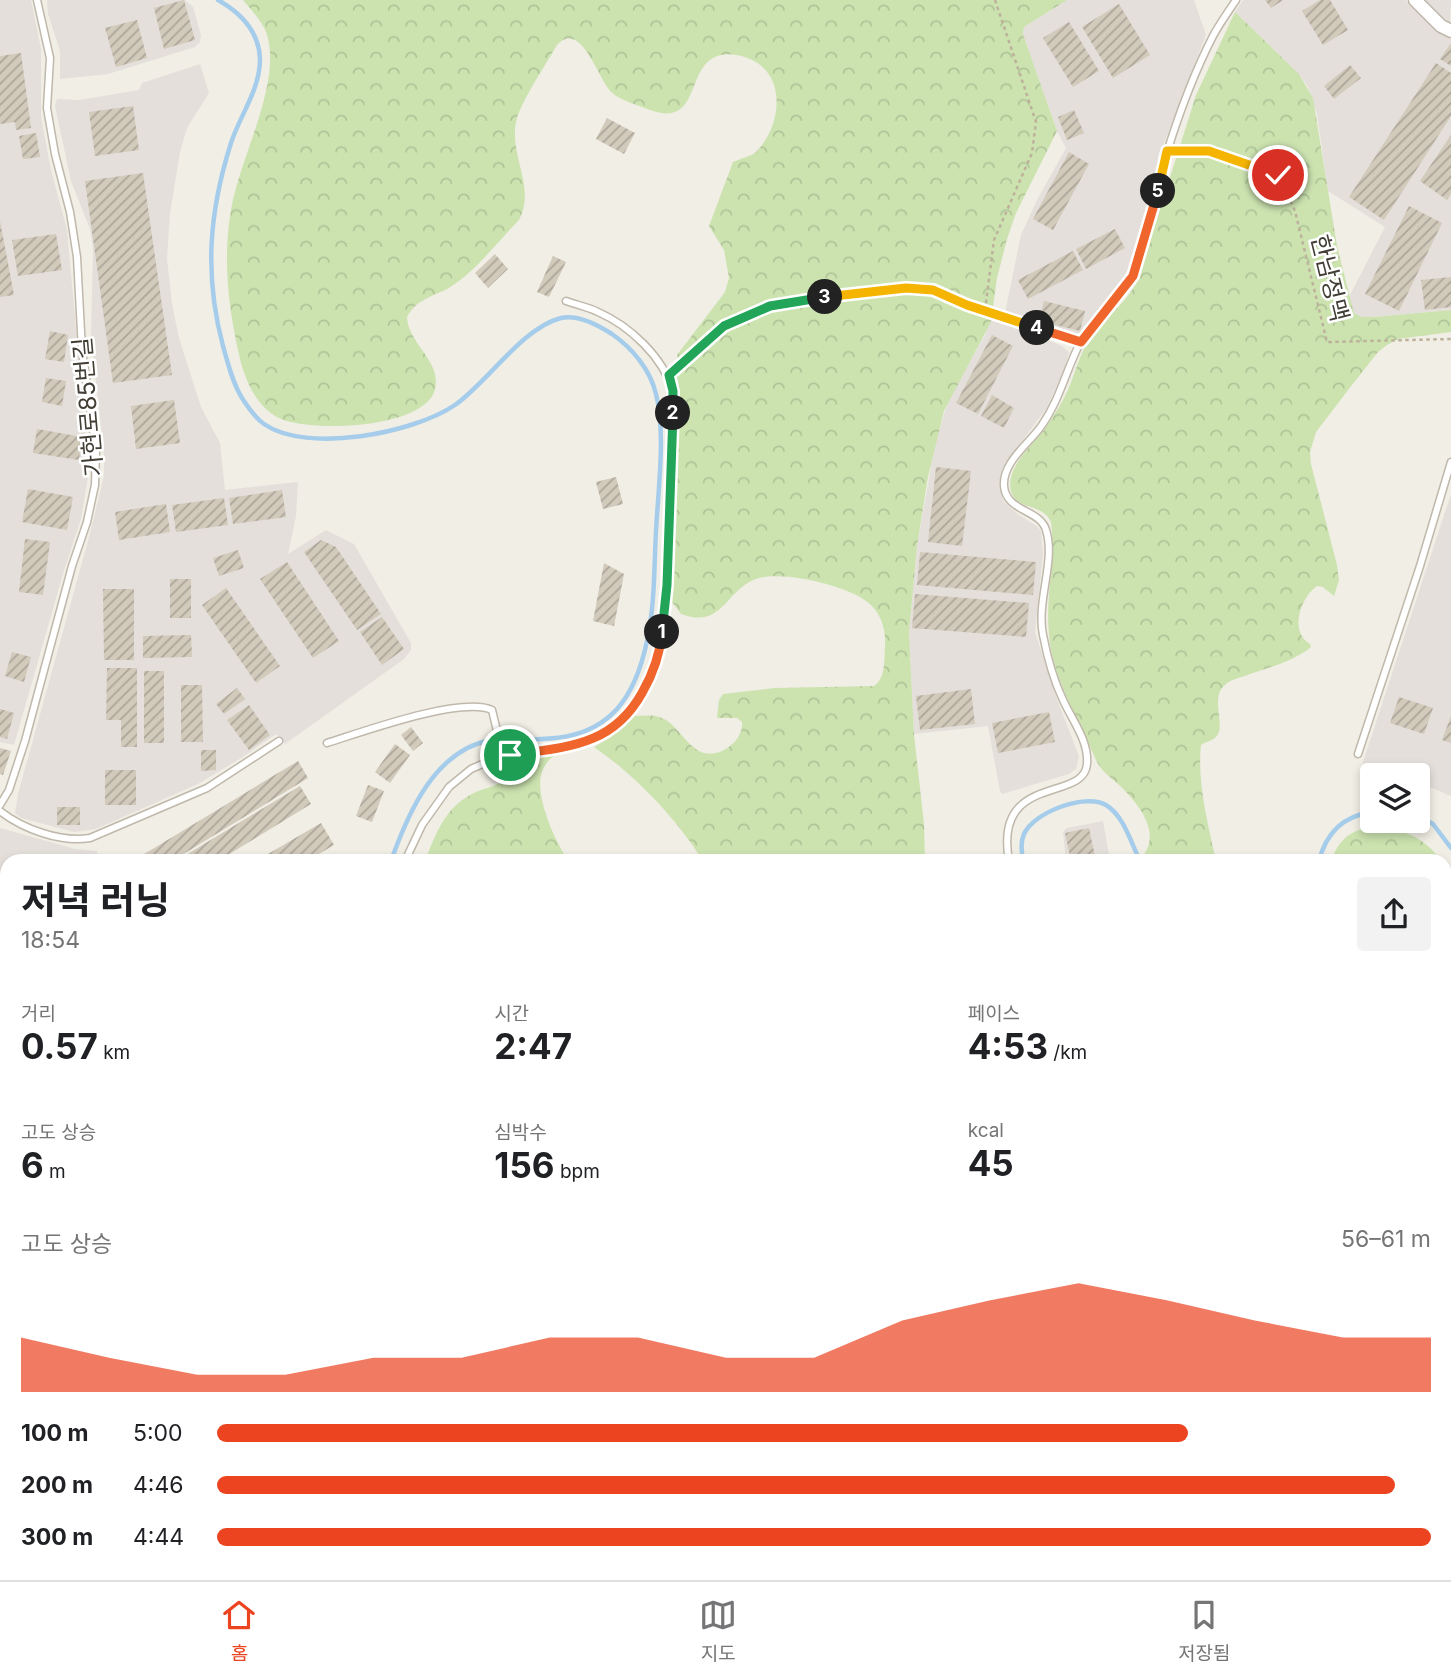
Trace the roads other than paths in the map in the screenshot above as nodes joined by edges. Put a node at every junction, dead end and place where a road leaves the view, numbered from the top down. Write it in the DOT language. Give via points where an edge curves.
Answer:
graph roads {
  1 [pos="37,0"];
  2 [pos="1236,0"];
  3 [pos="1415,0"];
  4 [pos="1451,31"];
  5 [pos="566,301"];
  6 [pos="996,314"];
  7 [pos="1081,342"];
  8 [pos="1451,462"];
  9 [pos="279,741"];
  10 [pos="327,743"];
  11 [pos="1358,754"];
  12 [pos="500,758"];
  13 [pos="0,805"];
  14 [pos="0,811"];
  15 [pos="408,854"];
  16 [pos="1009,854"];
  1 -- 13 [label="lane, 가현로85번길" via="50,58 47,108 77,257 96,485 25,741"];
  2 -- 7 [label="lane" via="1214,35 1167,151 1133,276"];
  3 -- 4 [label="street"];
  5 -- 12 [label="lane" via="600,312 630,331 669,375 673,430 662,637 654,671 624,720 600,737 575,746"];
  6 -- 7 [label="lane"];
  7 -- 16 [label="lane" via="1057,401 1016,457 1004,486 1007,497 1043,522 1047,532 1042,634 1062,698 1084,741 1087,769 1069,784 1031,797 1012,814 1007,828"];
  8 -- 11 [label="lane"];
  9 -- 14 [label="lane" via="207,788 90,838 69,839 31,829"];
  10 -- 12 [label="lane" via="432,712 483,706 492,710 495,718"];
  12 -- 15 [label="lane" via="471,769 449,787"];
}
